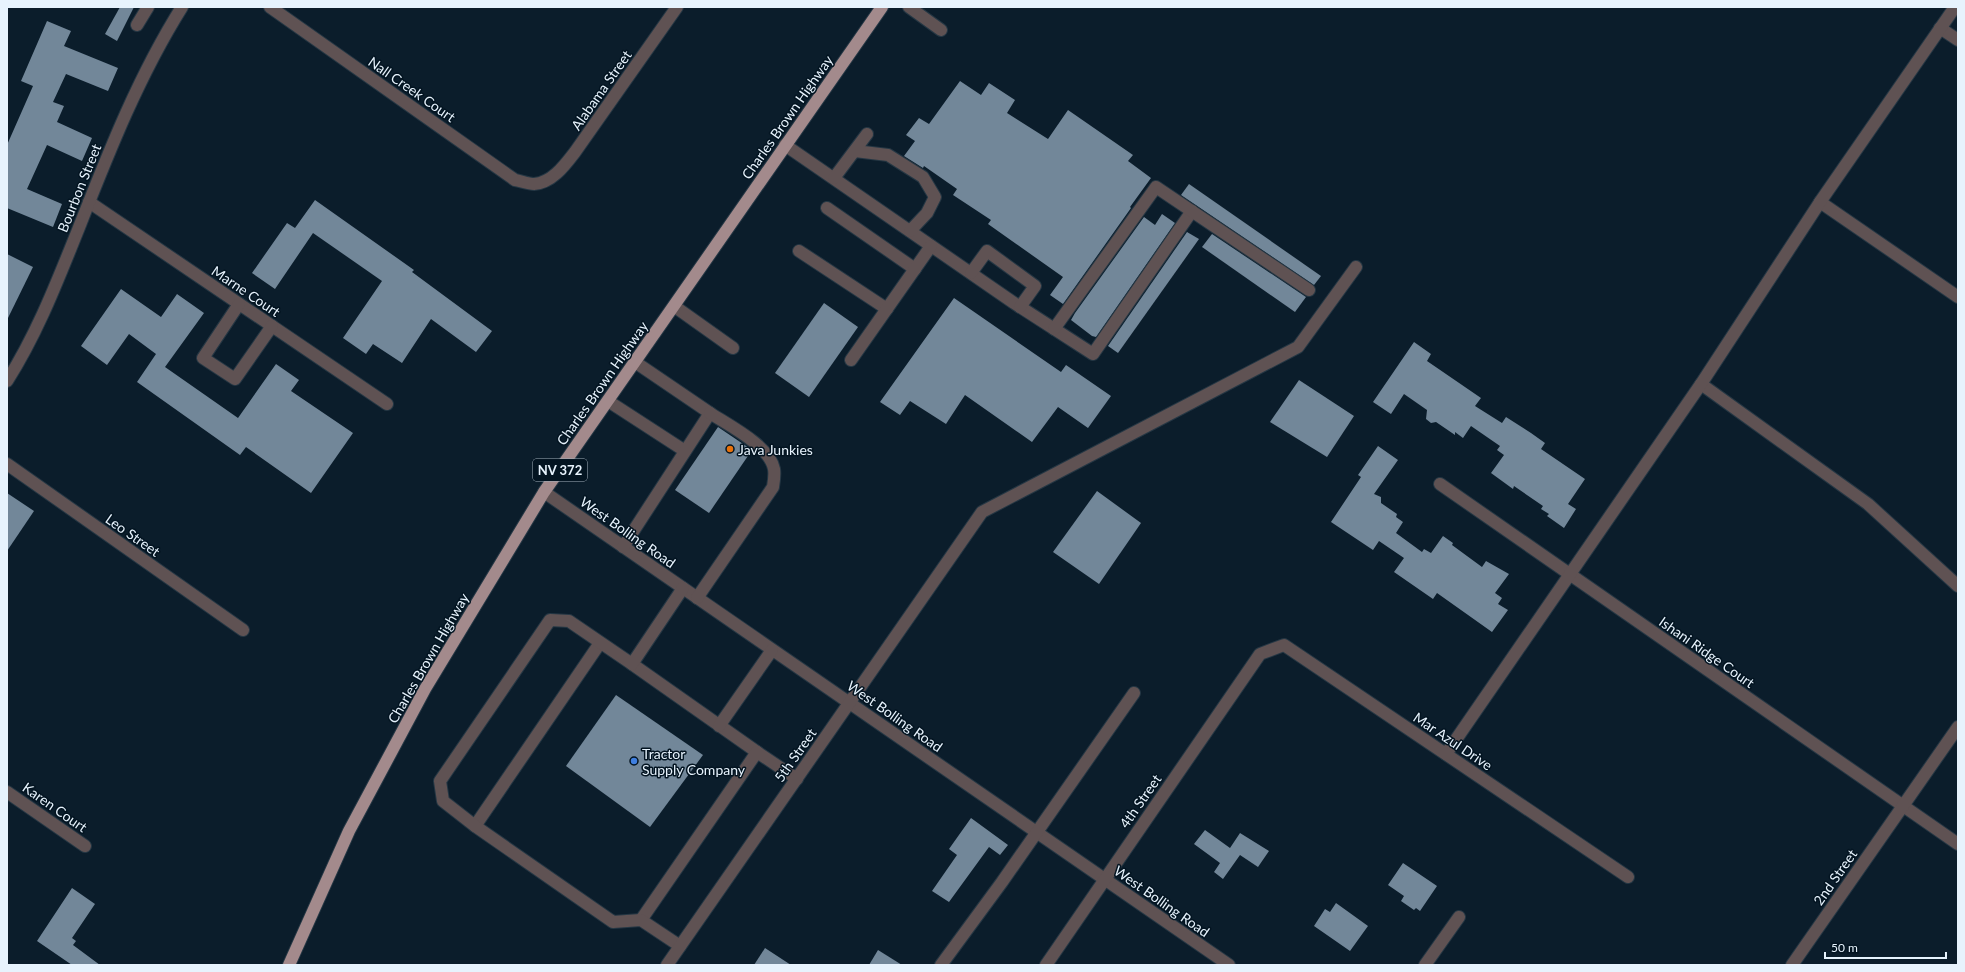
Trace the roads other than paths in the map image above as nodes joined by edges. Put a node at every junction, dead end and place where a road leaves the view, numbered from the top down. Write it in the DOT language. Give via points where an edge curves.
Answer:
graph roads {
  1 [pos="148,7"];
  2 [pos="182,7"];
  3 [pos="270,7"];
  4 [pos="677,7"];
  5 [pos="882,7"];
  6 [pos="909,7"];
  7 [pos="1955,7"];
  8 [pos="136,25"];
  9 [pos="1940,28"];
  10 [pos="941,30"];
  11 [pos="1958,40"];
  12 [pos="867,134"];
  13 [pos="785,145"];
  14 [pos="855,151"];
  15 [pos="834,178"];
  16 [pos="541,182"];
  17 [pos="89,202"];
  18 [pos="1820,202"];
  19 [pos="827,208"];
  20 [pos="1192,211"];
  21 [pos="910,231"];
  22 [pos="931,246"];
  23 [pos="799,250"];
  24 [pos="915,268"];
  25 [pos="1356,268"];
  26 [pos="971,273"];
  27 [pos="1310,290"];
  28 [pos="1958,297"];
  29 [pos="239,304"];
  30 [pos="674,306"];
  31 [pos="1020,307"];
  32 [pos="887,309"];
  33 [pos="272,326"];
  34 [pos="1054,329"];
  35 [pos="733,348"];
  36 [pos="851,360"];
  37 [pos="635,362"];
  38 [pos="7,381"];
  39 [pos="1701,384"];
  40 [pos="608,401"];
  41 [pos="387,404"];
  42 [pos="710,413"];
  43 [pos="685,451"];
  44 [pos="7,464"];
  45 [pos="1440,484"];
  46 [pos="544,492"];
  47 [pos="623,547"];
  48 [pos="1571,575"];
  49 [pos="1958,586"];
  50 [pos="683,588"];
  51 [pos="697,598"];
  52 [pos="243,630"];
  53 [pos="600,643"];
  54 [pos="772,650"];
  55 [pos="1260,654"];
  56 [pos="632,664"];
  57 [pos="1134,693"];
  58 [pos="850,703"];
  59 [pos="719,726"];
  60 [pos="1958,727"];
  61 [pos="757,752"];
  62 [pos="1446,754"];
  63 [pos="797,779"];
  64 [pos="7,792"];
  65 [pos="1902,806"];
  66 [pos="475,826"];
  67 [pos="1036,832"];
  68 [pos="1958,844"];
  69 [pos="86,846"];
  70 [pos="1628,877"];
  71 [pos="1105,879"];
  72 [pos="1459,917"];
  73 [pos="641,920"];
  74 [pos="680,946"];
  75 [pos="289,965"];
  76 [pos="667,965"];
  77 [pos="941,965"];
  78 [pos="1046,965"];
  79 [pos="1228,965"];
  80 [pos="1425,965"];
  81 [pos="1792,965"];
  1 -- 8 [label="street"];
  2 -- 17 [label="street, Bourbon Street" via="136,90"];
  3 -- 16 [label="street, Nall Creek Court" via="515,180 534,184"];
  4 -- 16 [label="street, Alabama Street" via="575,152 559,172"];
  5 -- 13 [label="main road, Charles Brown Highway / NV 372"];
  6 -- 10 [label="street"];
  7 -- 9 [label="street"];
  9 -- 11 [label="street"];
  9 -- 18 [label="street"];
  12 -- 14 [label="street"];
  13 -- 15 [label="street"];
  13 -- 30 [label="main road, Charles Brown Highway / NV 372"];
  14 -- 15 [label="street"];
  14 -- 21 [label="street" via="888,155 923,177 935,197 927,213"];
  15 -- 21 [label="street"];
  17 -- 29 [label="street, Marne Court"];
  17 -- 38 [label="street, Bourbon Street" via="25,353"];
  18 -- 28 [label="street"];
  18 -- 39 [label="street"];
  19 -- 24 [label="street"];
  20 -- 27 [label="street"];
  20 -- 34 [label="street" via="1156,187"];
  20 -- 34 [label="street" via="1093,354"];
  21 -- 22 [label="street"];
  22 -- 24 [label="street"];
  22 -- 26 [label="street"];
  23 -- 32 [label="street"];
  24 -- 32 [label="street"];
  25 -- 58 [label="street, 5th Street" via="1298,347 982,512"];
  26 -- 31 [label="street"];
  26 -- 31 [label="street" via="986,251 1035,286"];
  29 -- 33 [label="street, Marne Court"];
  29 -- 33 [label="street" via="203,358 235,379"];
  30 -- 35 [label="street"];
  30 -- 37 [label="main road, Charles Brown Highway / NV 372"];
  31 -- 34 [label="street"];
  32 -- 36 [label="street"];
  33 -- 41 [label="street, Marne Court"];
  37 -- 40 [label="main road, Charles Brown Highway / NV 372"];
  37 -- 42 [label="street"];
  39 -- 48 [label="street"];
  39 -- 49 [label="street" via="1868,504"];
  40 -- 43 [label="street"];
  40 -- 46 [label="main road, Charles Brown Highway / NV 372"];
  42 -- 43 [label="street"];
  42 -- 51 [label="street" via="766,453 774,469 774,480 773,487"];
  43 -- 47 [label="street"];
  44 -- 52 [label="street, Leo Street"];
  45 -- 48 [label="street, Ishani Ridge Court"];
  46 -- 47 [label="street, West Bolling Road"];
  46 -- 75 [label="main road, Charles Brown Highway / NV 372" via="425,689 349,832"];
  47 -- 50 [label="street, West Bolling Road"];
  48 -- 62 [label="street"];
  48 -- 65 [label="street, Ishani Ridge Court"];
  50 -- 51 [label="street, West Bolling Road"];
  50 -- 56 [label="street"];
  51 -- 54 [label="street, West Bolling Road"];
  53 -- 56 [label="street"];
  53 -- 66 [label="street"];
  53 -- 66 [label="street" via="569,621 550,620 444,775 440,781 443,801"];
  54 -- 58 [label="street, West Bolling Road"];
  54 -- 59 [label="street"];
  55 -- 62 [label="street, Mar Azul Drive" via="1284,645"];
  55 -- 71 [label="street, 4th Street"];
  56 -- 59 [label="street"];
  57 -- 67 [label="street"];
  58 -- 63 [label="street, 5th Street"];
  58 -- 67 [label="street, West Bolling Road"];
  59 -- 61 [label="street"];
  60 -- 65 [label="street, 2nd Street"];
  61 -- 63 [label="street"];
  61 -- 73 [label="street"];
  62 -- 70 [label="street, Mar Azul Drive"];
  63 -- 74 [label="street, 5th Street"];
  64 -- 69 [label="street, Karen Court"];
  65 -- 68 [label="street, Ishani Ridge Court"];
  65 -- 81 [label="street, 2nd Street"];
  66 -- 73 [label="street" via="613,922"];
  67 -- 71 [label="street, West Bolling Road"];
  67 -- 77 [label="street"];
  71 -- 78 [label="street, 4th Street"];
  71 -- 79 [label="street, West Bolling Road"];
  72 -- 80 [label="street"];
  73 -- 74 [label="street"];
  74 -- 76 [label="street, 5th Street"];
}
